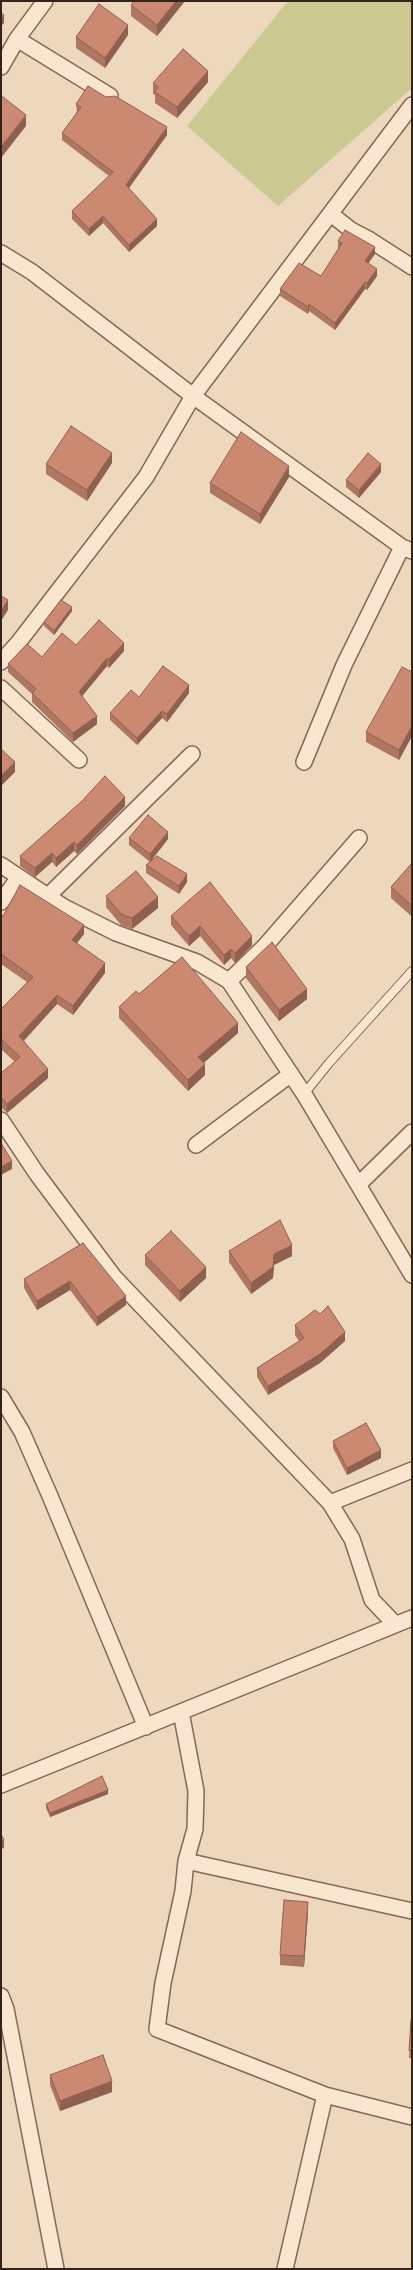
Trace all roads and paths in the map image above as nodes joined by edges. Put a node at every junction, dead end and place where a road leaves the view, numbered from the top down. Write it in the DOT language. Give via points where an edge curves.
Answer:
graph roads {
  1 [pos="45,1"];
  2 [pos="17,39"];
  3 [pos="1,67"];
  4 [pos="110,96"];
  5 [pos="412,105"];
  6 [pos="331,214"];
  7 [pos="1,253"];
  8 [pos="412,267"];
  9 [pos="193,396"];
  10 [pos="407,549"];
  11 [pos="1,662"];
  12 [pos="1,688"];
  13 [pos="192,754"];
  14 [pos="79,760"];
  15 [pos="304,762"];
  16 [pos="359,838"];
  17 [pos="1,865"];
  18 [pos="19,877"];
  19 [pos="48,896"];
  20 [pos="1,902"];
  21 [pos="412,971"];
  22 [pos="229,981"];
  23 [pos="291,1074"];
  24 [pos="304,1094"];
  25 [pos="1,1120"];
  26 [pos="412,1132"];
  27 [pos="196,1144"];
  28 [pos="359,1184"];
  29 [pos="412,1275"];
  30 [pos="1,1397"];
  31 [pos="412,1470"];
  32 [pos="330,1504"];
  33 [pos="412,1618"];
  34 [pos="395,1624"];
  35 [pos="181,1712"];
  36 [pos="146,1727"];
  37 [pos="1,1785"];
  38 [pos="186,1861"];
  39 [pos="412,1911"];
  40 [pos="1,1996"];
  41 [pos="325,2095"];
  42 [pos="412,2117"];
  43 [pos="56,2269"];
  44 [pos="284,2269"];
  1 -- 2 [label="street"];
  2 -- 3 [label="street"];
  2 -- 4 [label="street"];
  5 -- 6 [label="street"];
  6 -- 8 [label="street"];
  6 -- 9 [label="street"];
  7 -- 9 [label="street" via="32,272"];
  9 -- 10 [label="street"];
  9 -- 11 [label="street" via="146,477"];
  10 -- 15 [label="street" via="344,666"];
  12 -- 14 [label="street"];
  13 -- 19 [label="street"];
  16 -- 22 [label="street" via="265,946"];
  17 -- 18 [label="street"];
  18 -- 19 [label="street"];
  18 -- 20 [label="street"];
  19 -- 22 [label="street" via="116,934 197,962"];
  21 -- 24 [label="lane"];
  22 -- 23 [label="street"];
  23 -- 24 [label="street"];
  23 -- 27 [label="street"];
  24 -- 28 [label="street"];
  25 -- 32 [label="street" via="114,1277"];
  26 -- 28 [label="street"];
  28 -- 29 [label="street"];
  30 -- 36 [label="street" via="22,1432"];
  31 -- 32 [label="street"];
  32 -- 34 [label="street" via="352,1539 372,1600"];
  33 -- 34 [label="street"];
  34 -- 35 [label="street"];
  35 -- 36 [label="street"];
  35 -- 38 [label="street" via="196,1791 195,1829"];
  36 -- 37 [label="street"];
  38 -- 39 [label="street"];
  38 -- 41 [label="street" via="157,2029"];
  40 -- 43 [label="street"];
  41 -- 42 [label="street"];
  41 -- 44 [label="street"];
}
